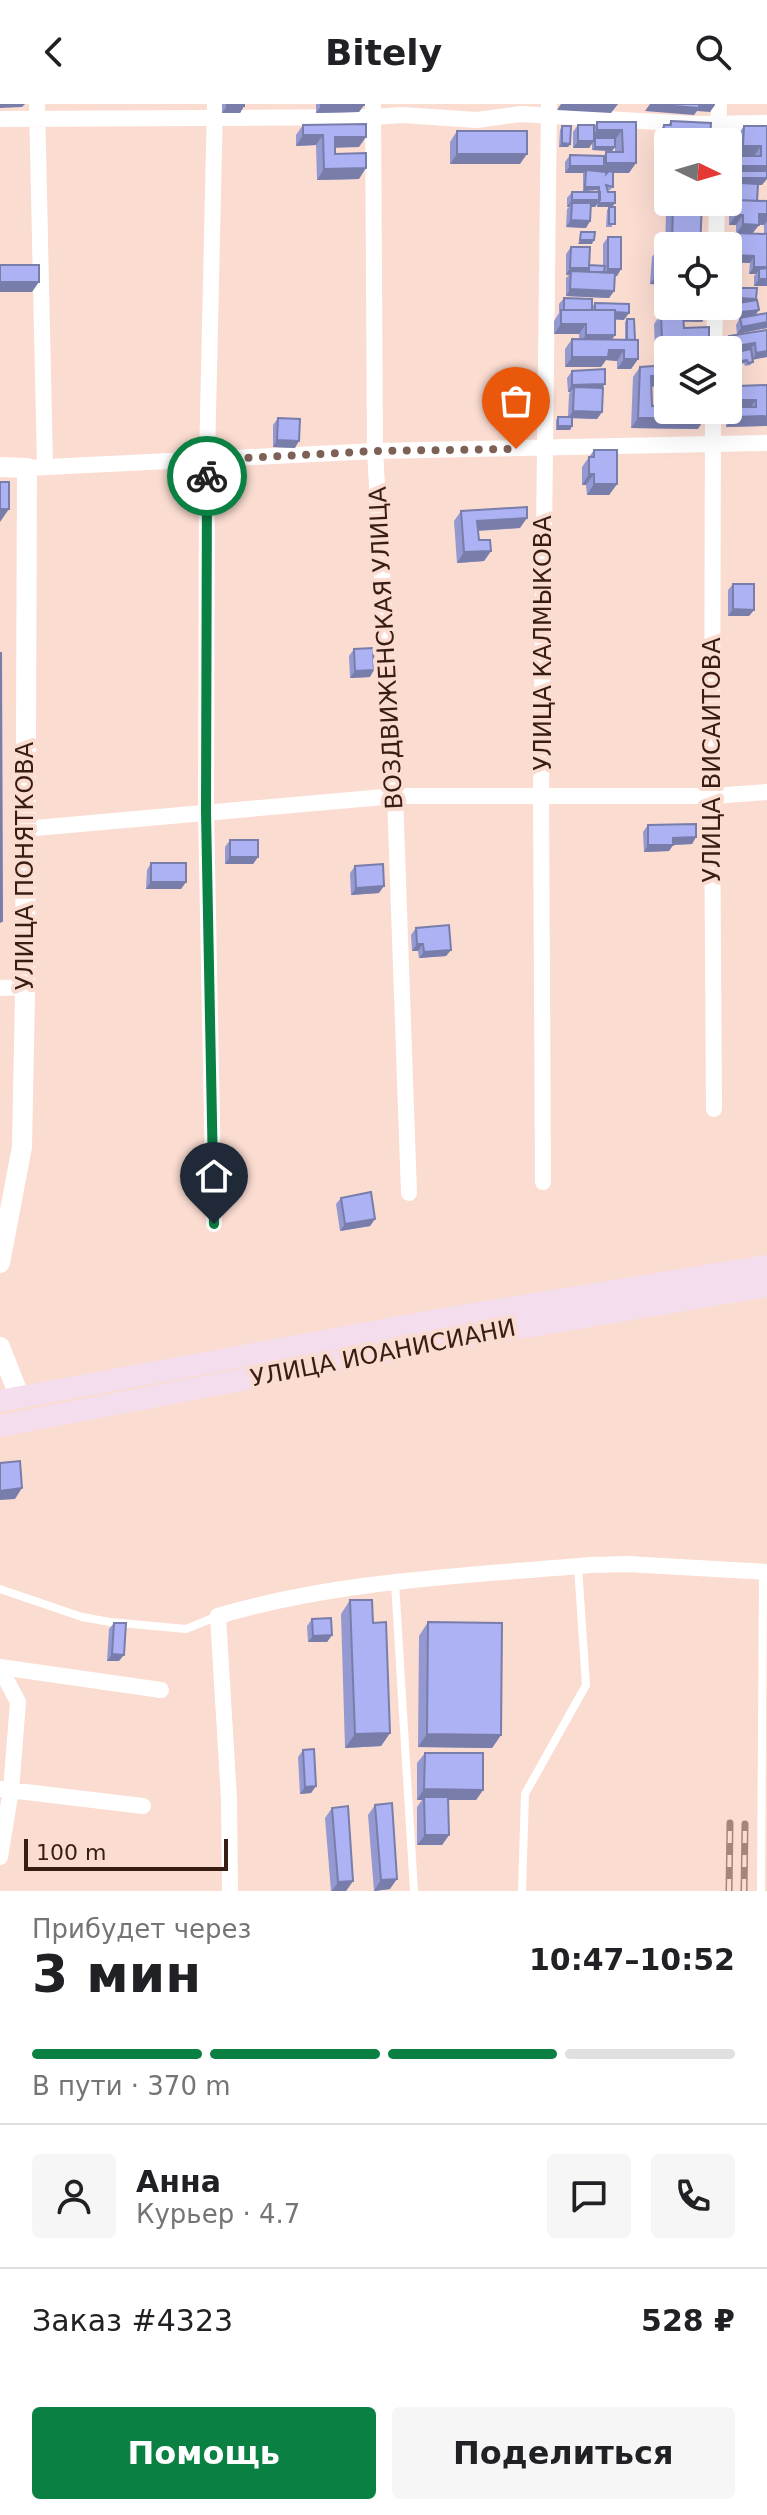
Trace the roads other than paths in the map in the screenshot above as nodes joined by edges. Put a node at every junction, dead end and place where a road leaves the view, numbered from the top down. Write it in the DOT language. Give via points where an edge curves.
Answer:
graph roads {
  1 [pos="719,104"];
  2 [pos="549,110"];
  3 [pos="37,111"];
  4 [pos="373,111"];
  5 [pos="215,112"];
  6 [pos="0,119"];
  7 [pos="719,123"];
  8 [pos="767,123"];
  9 [pos="719,128"];
  10 [pos="713,424"];
  11 [pos="767,443"];
  12 [pos="713,445"];
  13 [pos="544,449"];
  14 [pos="375,451"];
  15 [pos="207,460"];
  16 [pos="0,467"];
  17 [pos="36,467"];
  18 [pos="767,792"];
  19 [pos="541,795"];
  20 [pos="395,796"];
  21 [pos="712,796"];
  22 [pos="206,812"];
  23 [pos="24,829"];
  24 [pos="25,987"];
  25 [pos="0,988"];
  26 [pos="714,1109"];
  27 [pos="543,1182"];
  28 [pos="409,1193"];
  29 [pos="214,1224"];
  30 [pos="0,1263"];
  31 [pos="767,1266"];
  32 [pos="767,1286"];
  33 [pos="0,1347"];
  34 [pos="10,1400"];
  35 [pos="41,1418"];
  36 [pos="5,1425"];
  37 [pos="578,1566"];
  38 [pos="765,1572"];
  39 [pos="395,1583"];
  40 [pos="0,1589"];
  41 [pos="218,1616"];
  42 [pos="0,1668"];
  43 [pos="161,1690"];
  44 [pos="6,1790"];
  45 [pos="143,1806"];
  46 [pos="0,1857"];
  47 [pos="230,1891"];
  48 [pos="414,1891"];
  49 [pos="522,1891"];
  50 [pos="761,1891"];
  1 -- 7 [label="street"];
  2 -- 4 [label="street" via="477,120"];
  2 -- 7 [label="street"];
  2 -- 13 [label="street, УЛИЦА КАЛМЫКОВА"];
  3 -- 5 [label="street"];
  3 -- 6 [label="street"];
  3 -- 17 [label="street, УЛИЦА ПОНЯТКОВА"];
  4 -- 5 [label="street"];
  4 -- 14 [label="street, ВОЗДВИЖЕНСКАЯ УЛИЦА"];
  5 -- 15 [label="street"];
  7 -- 8 [label="street"];
  7 -- 9 [label="street"];
  10 -- 12 [label="street, УЛИЦА ВИСАИТОВА"];
  11 -- 12 [label="street"];
  12 -- 13 [label="street"];
  12 -- 21 [label="street, УЛИЦА ВИСАИТОВА"];
  13 -- 14 [label="street"];
  13 -- 19 [label="street, УЛИЦА КАЛМЫКОВА"];
  14 -- 15 [label="street"];
  14 -- 20 [label="street, ВОЗДВИЖЕНСКАЯ УЛИЦА"];
  15 -- 17 [label="street"];
  15 -- 22 [label="street"];
  16 -- 17 [label="street"];
  17 -- 23 [label="street, УЛИЦА ПОНЯТКОВА"];
  18 -- 21 [label="street"];
  19 -- 20 [label="street"];
  19 -- 21 [label="street"];
  19 -- 27 [label="street, УЛИЦА КАЛМЫКОВА"];
  20 -- 22 [label="street"];
  20 -- 28 [label="street, ВОЗДВИЖЕНСКАЯ УЛИЦА"];
  21 -- 26 [label="street, УЛИЦА ВИСАИТОВА"];
  22 -- 23 [label="street"];
  22 -- 29 [label="street"];
  23 -- 24 [label="street, УЛИЦА ПОНЯТКОВА"];
  24 -- 25 [label="street"];
  24 -- 30 [label="street, УЛИЦА ПОНЯТКОВА" via="22,1147"];
  31 -- 34 [label="main road, УЛИЦА ИОАНИСИАНИ" via="443,1319"];
  32 -- 35 [label="main road, УЛИЦА ИОАНИСИАНИ"];
  33 -- 34 [label="street"];
  34 -- 35 [label="main road"];
  34 -- 36 [label="main road"];
  35 -- 36 [label="main road, УЛИЦА ИОАНИСИАНИ"];
  37 -- 38 [label="street"];
  37 -- 39 [label="street"];
  37 -- 49 [label="lane" via="586,1685 525,1794"];
  38 -- 50 [label="lane"];
  39 -- 41 [label="street" via="264,1602"];
  39 -- 48 [label="lane"];
  40 -- 41 [label="lane" via="110,1622 186,1629"];
  41 -- 47 [label="street"];
  42 -- 43 [label="street"];
  42 -- 44 [label="street" via="18,1702"];
  44 -- 45 [label="street"];
  44 -- 46 [label="street"];
}
